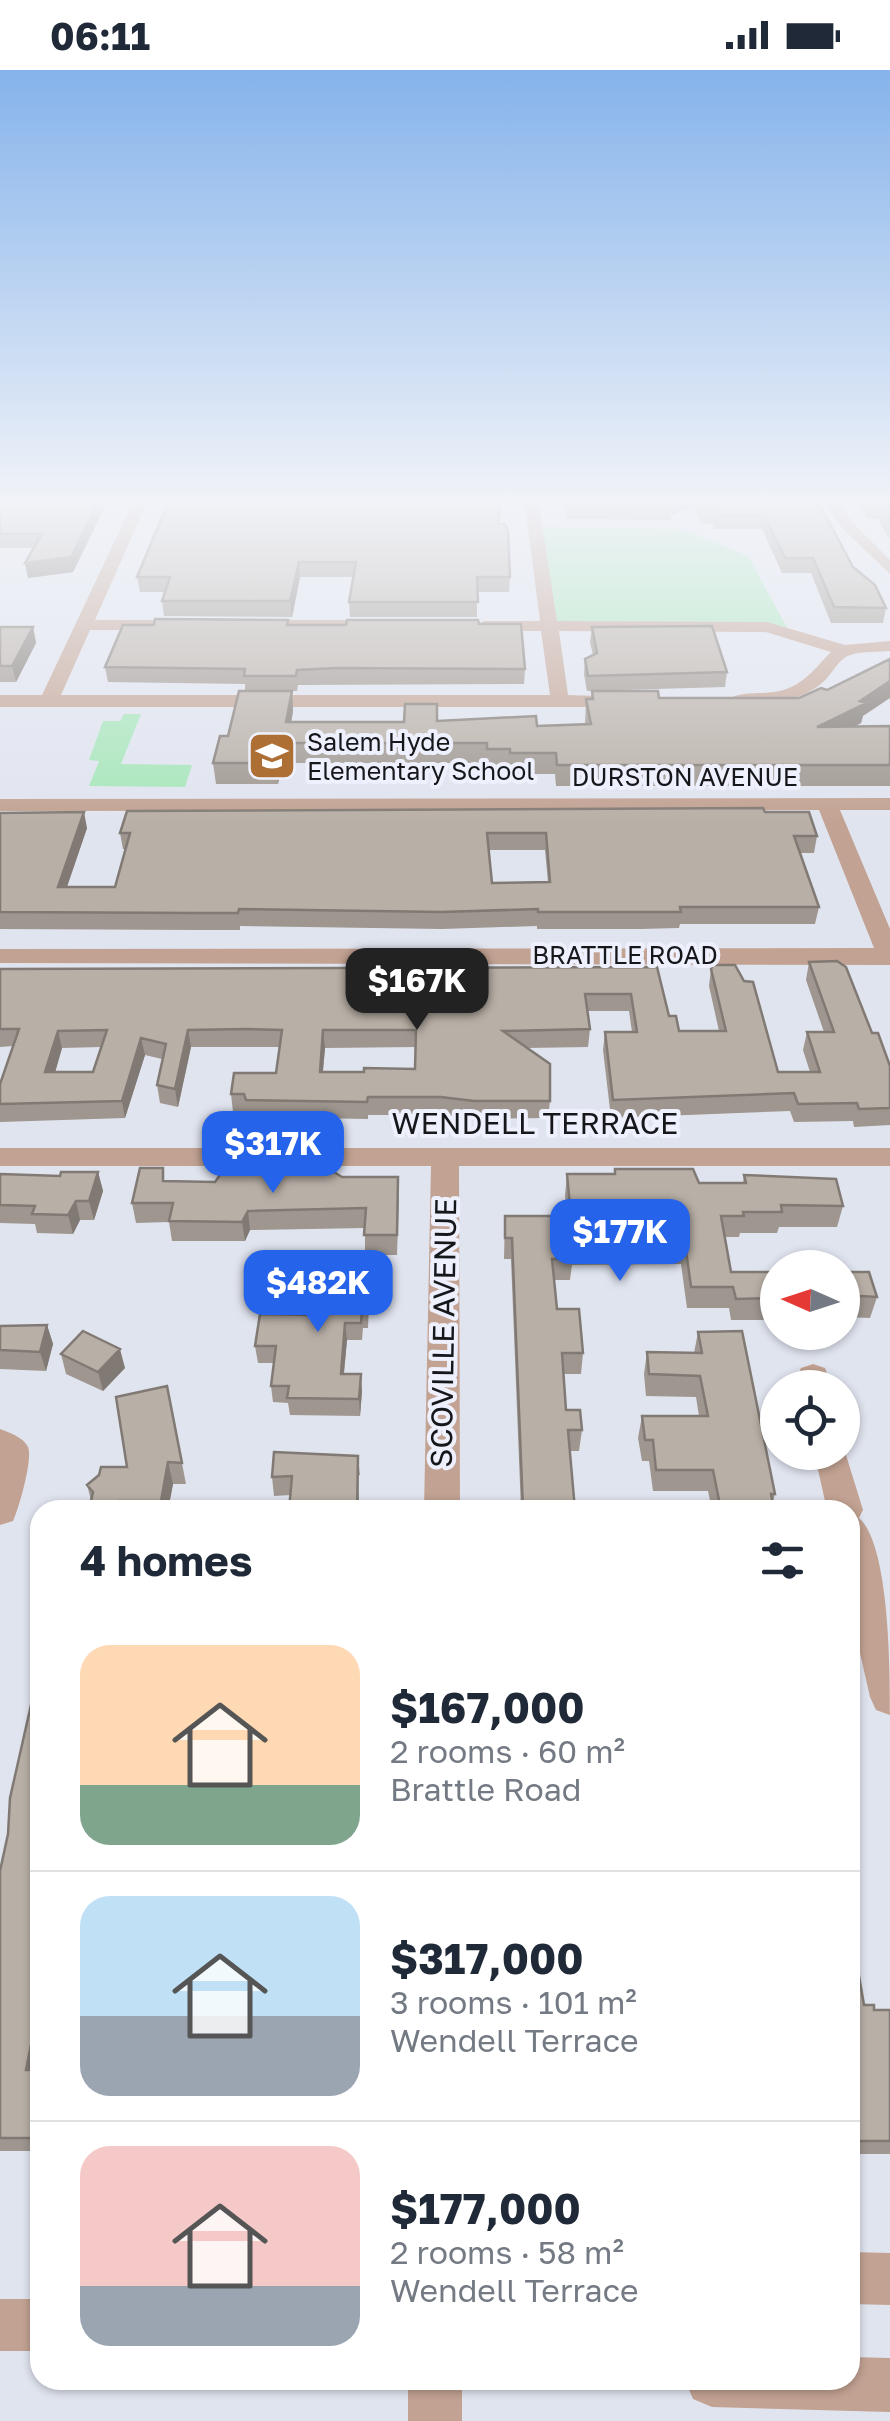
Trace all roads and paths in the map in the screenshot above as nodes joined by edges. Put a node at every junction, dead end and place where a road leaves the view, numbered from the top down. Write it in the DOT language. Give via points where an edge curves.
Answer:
graph roads {
  1 [pos="94,608"];
  2 [pos="547,608"];
  3 [pos="86,625"];
  4 [pos="182,625"];
  5 [pos="221,625"];
  6 [pos="414,626"];
  7 [pos="472,626"];
  8 [pos="550,626"];
  9 [pos="890,646"];
  10 [pos="844,650"];
  11 [pos="0,700"];
  12 [pos="49,701"];
  13 [pos="560,701"];
  14 [pos="636,701"];
  15 [pos="712,701"];
  16 [pos="0,804"];
  17 [pos="827,804"];
  18 [pos="890,804"];
  19 [pos="0,956"];
  20 [pos="890,956"];
  21 [pos="446,1156"];
  22 [pos="0,1157"];
  23 [pos="890,1157"];
  24 [pos="0,1443"];
  25 [pos="836,1470"];
  26 [pos="442,1500"];
  27 [pos="843,1500"];
  28 [pos="0,1510"];
  29 [pos="860,1572"];
  30 [pos="890,1696"];
  31 [pos="860,2278"];
  32 [pos="890,2279"];
  33 [pos="0,2325"];
  34 [pos="30,2325"];
  35 [pos="860,2384"];
  36 [pos="890,2385"];
  37 [pos="435,2390"];
  38 [pos="436,2421"];
  1 -- 3 [label="street"];
  2 -- 8 [label="street"];
  3 -- 4 [label="street"];
  3 -- 12 [label="street"];
  5 -- 6 [label="street"];
  7 -- 8 [label="street"];
  8 -- 10 [label="street" via="767,627"];
  8 -- 13 [label="street"];
  9 -- 10 [label="street"];
  10 -- 15 [label="street" via="797,691"];
  11 -- 12 [label="street"];
  12 -- 13 [label="street"];
  13 -- 14 [label="street"];
  16 -- 17 [label="street, DURSTON AVENUE"];
  17 -- 18 [label="street, DURSTON AVENUE"];
  17 -- 20 [label="street"];
  19 -- 20 [label="street, BRATTLE ROAD"];
  21 -- 22 [label="street, WENDELL TERRACE"];
  21 -- 23 [label="street, WENDELL TERRACE"];
  21 -- 26 [label="street, SCOVILLE AVENUE"];
  24 -- 28 [label="street" via="13,1452"];
  25 -- 27 [label="street"];
  29 -- 30 [label="street"];
  31 -- 32 [label="street"];
  33 -- 34 [label="street"];
  35 -- 36 [label="street"];
  37 -- 38 [label="street"];
}
